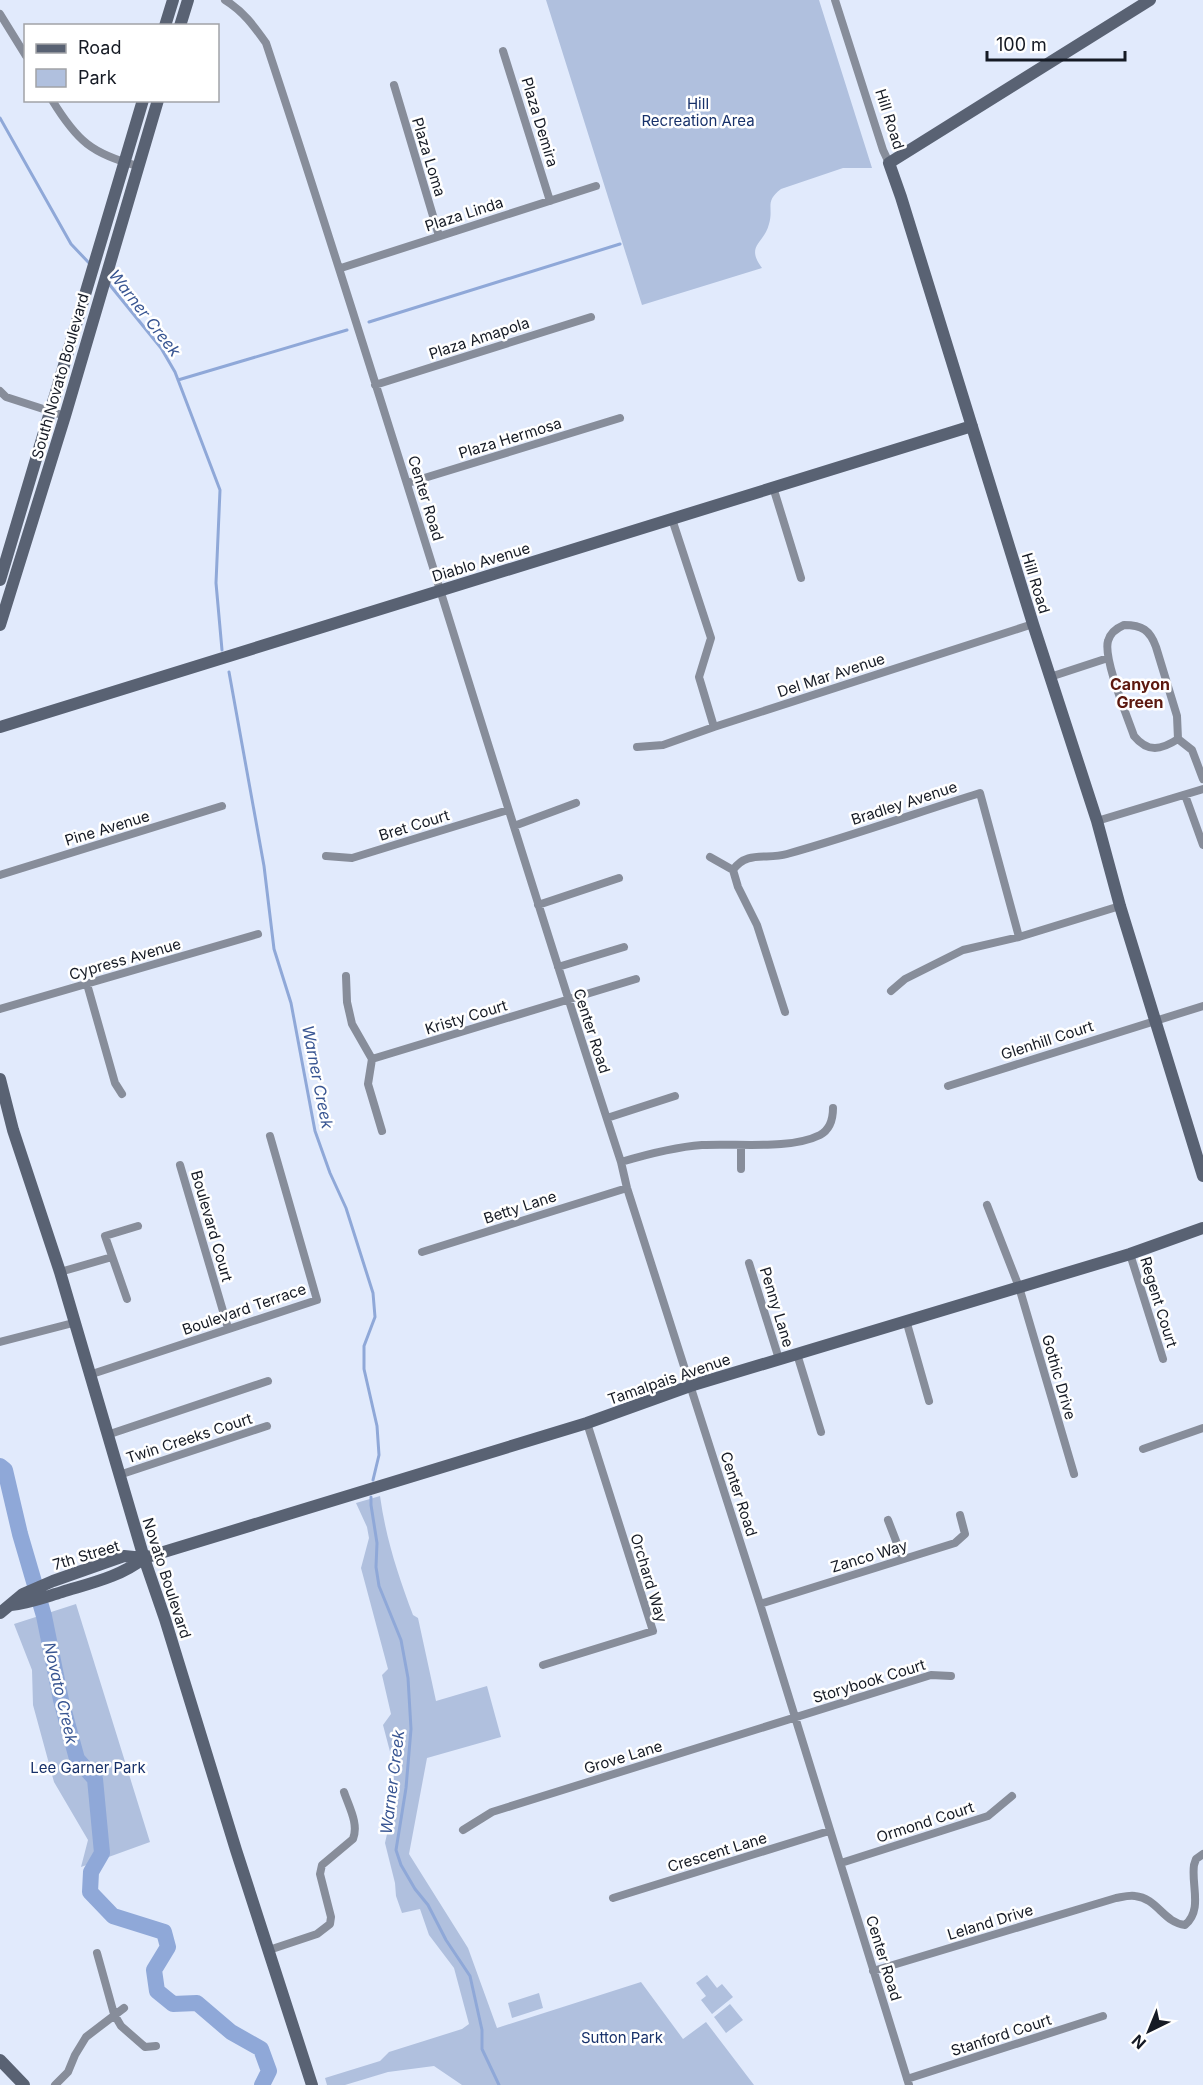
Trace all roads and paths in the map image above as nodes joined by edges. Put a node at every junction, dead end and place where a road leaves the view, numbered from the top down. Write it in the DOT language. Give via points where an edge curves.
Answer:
graph roads {
  1 [pos="173,0"];
  2 [pos="188,0"];
  3 [pos="225,0"];
  4 [pos="835,0"];
  5 [pos="1150,0"];
  6 [pos="0,14"];
  7 [pos="166,24"];
  8 [pos="181,24"];
  9 [pos="503,51"];
  10 [pos="24,53"];
  11 [pos="394,85"];
  12 [pos="53,102"];
  13 [pos="142,102"];
  14 [pos="157,102"];
  15 [pos="124,162"];
  16 [pos="889,163"];
  17 [pos="138,166"];
  18 [pos="596,186"];
  19 [pos="550,201"];
  20 [pos="439,236"];
  21 [pos="341,268"];
  22 [pos="591,317"];
  23 [pos="375,385"];
  24 [pos="0,391"];
  25 [pos="50,411"];
  26 [pos="65,416"];
  27 [pos="620,418"];
  28 [pos="972,426"];
  29 [pos="408,483"];
  30 [pos="773,487"];
  31 [pos="672,519"];
  32 [pos="801,578"];
  33 [pos="0,580"];
  34 [pos="440,591"];
  35 [pos="1033,624"];
  36 [pos="0,625"];
  37 [pos="1108,658"];
  38 [pos="1050,677"];
  39 [pos="1,725"];
  40 [pos="714,726"];
  41 [pos="1178,739"];
  42 [pos="637,747"];
  43 [pos="1203,779"];
  44 [pos="1203,789"];
  45 [pos="1185,795"];
  46 [pos="576,802"];
  47 [pos="222,806"];
  48 [pos="508,810"];
  49 [pos="1096,821"];
  50 [pos="514,826"];
  51 [pos="1203,845"];
  52 [pos="326,856"];
  53 [pos="710,857"];
  54 [pos="733,870"];
  55 [pos="0,875"];
  56 [pos="619,878"];
  57 [pos="538,905"];
  58 [pos="1120,906"];
  59 [pos="258,934"];
  60 [pos="1019,938"];
  61 [pos="624,947"];
  62 [pos="558,968"];
  63 [pos="346,976"];
  64 [pos="636,979"];
  65 [pos="87,984"];
  66 [pos="891,992"];
  67 [pos="568,1000"];
  68 [pos="1203,1006"];
  69 [pos="0,1009"];
  70 [pos="785,1012"];
  71 [pos="1155,1021"];
  72 [pos="372,1059"];
  73 [pos="0,1080"];
  74 [pos="948,1086"];
  75 [pos="122,1094"];
  76 [pos="675,1096"];
  77 [pos="833,1108"];
  78 [pos="607,1118"];
  79 [pos="382,1131"];
  80 [pos="270,1136"];
  81 [pos="741,1144"];
  82 [pos="621,1162"];
  83 [pos="180,1165"];
  84 [pos="741,1169"];
  85 [pos="1203,1176"];
  86 [pos="627,1188"];
  87 [pos="987,1205"];
  88 [pos="138,1226"];
  89 [pos="1203,1228"];
  90 [pos="422,1252"];
  91 [pos="1130,1254"];
  92 [pos="112,1257"];
  93 [pos="749,1263"];
  94 [pos="60,1272"];
  95 [pos="1019,1287"];
  96 [pos="127,1299"];
  97 [pos="906,1320"];
  98 [pos="73,1323"];
  99 [pos="228,1328"];
  100 [pos="0,1342"];
  101 [pos="797,1354"];
  102 [pos="780,1359"];
  103 [pos="1163,1359"];
  104 [pos="89,1375"];
  105 [pos="268,1381"];
  106 [pos="690,1386"];
  107 [pos="929,1401"];
  108 [pos="587,1423"];
  109 [pos="267,1426"];
  110 [pos="1203,1428"];
  111 [pos="820,1432"];
  112 [pos="107,1435"];
  113 [pos="1143,1449"];
  114 [pos="1074,1474"];
  115 [pos="119,1475"];
  116 [pos="960,1515"];
  117 [pos="888,1520"];
  118 [pos="144,1558"];
  119 [pos="903,1559"];
  120 [pos="26,1598"];
  121 [pos="760,1604"];
  122 [pos="0,1613"];
  123 [pos="543,1665"];
  124 [pos="951,1676"];
  125 [pos="795,1718"];
  126 [pos="344,1792"];
  127 [pos="1012,1796"];
  128 [pos="462,1830"];
  129 [pos="829,1831"];
  130 [pos="1203,1854"];
  131 [pos="841,1863"];
  132 [pos="613,1898"];
  133 [pos="268,1950"];
  134 [pos="97,1953"];
  135 [pos="873,1971"];
  136 [pos="124,2008"];
  137 [pos="114,2014"];
  138 [pos="1103,2016"];
  139 [pos="156,2046"];
  140 [pos="0,2060"];
  141 [pos="908,2082"];
  142 [pos="24,2085"];
  143 [pos="55,2085"];
  144 [pos="312,2085"];
  1 -- 7 [label="street"];
  2 -- 8 [label="street"];
  3 -- 21 [label="street, Center Road" via="253,24 266,42"];
  4 -- 16 [label="street, Hill Road"];
  5 -- 16 [label="street"];
  6 -- 10 [label="street"];
  9 -- 19 [label="street, Plaza Demira"];
  11 -- 20 [label="street, Plaza Loma"];
  12 -- 15 [label="street" via="69,127 89,147"];
  13 -- 15 [label="street, South Novato Boulevard"];
  14 -- 17 [label="street, South Novato Boulevard"];
  15 -- 17 [label="street"];
  15 -- 25 [label="street, South Novato Boulevard"];
  16 -- 28 [label="street, Hill Road"];
  17 -- 26 [label="street, South Novato Boulevard"];
  18 -- 19 [label="street, Plaza Linda"];
  19 -- 20 [label="street, Plaza Linda"];
  20 -- 21 [label="street, Plaza Linda"];
  21 -- 23 [label="street, Center Road"];
  22 -- 23 [label="street, Plaza Amapola"];
  23 -- 29 [label="street, Center Road"];
  24 -- 25 [label="street" via="6,397"];
  25 -- 26 [label="street"];
  25 -- 33 [label="street, South Novato Boulevard"];
  26 -- 36 [label="street, South Novato Boulevard"];
  27 -- 29 [label="street, Plaza Hermosa"];
  28 -- 30 [label="street, Diablo Avenue"];
  28 -- 35 [label="street, Hill Road"];
  29 -- 34 [label="street, Center Road"];
  30 -- 31 [label="street, Diablo Avenue"];
  30 -- 32 [label="street"];
  31 -- 34 [label="street, Diablo Avenue"];
  31 -- 40 [label="street" via="711,638 699,677"];
  34 -- 39 [label="street, Diablo Avenue"];
  34 -- 48 [label="street, Center Road"];
  35 -- 38 [label="street, Hill Road"];
  35 -- 40 [label="street, Del Mar Avenue"];
  37 -- 38 [label="street"];
  37 -- 41 [label="street" via="1134,736 1140,743 1153,748"];
  37 -- 41 [label="street" via="1107,641 1117,628 1138,625 1149,632 1177,716"];
  38 -- 49 [label="street, Hill Road"];
  40 -- 42 [label="street, Del Mar Avenue" via="663,745"];
  41 -- 43 [label="street" via="1192,750"];
  44 -- 45 [label="street"];
  45 -- 49 [label="street"];
  45 -- 51 [label="street"];
  46 -- 50 [label="street"];
  47 -- 55 [label="street, Pine Avenue"];
  48 -- 50 [label="street, Center Road"];
  48 -- 52 [label="street, Bret Court" via="352,858"];
  49 -- 58 [label="street, Hill Road"];
  50 -- 57 [label="street, Center Road"];
  53 -- 54 [label="street"];
  54 -- 60 [label="street, Bradley Avenue" via="745,858 784,855 980,793"];
  54 -- 70 [label="street" via="757,925"];
  56 -- 57 [label="street"];
  57 -- 62 [label="street, Center Road"];
  58 -- 60 [label="street"];
  58 -- 71 [label="street, Hill Road"];
  59 -- 65 [label="street, Cypress Avenue"];
  60 -- 66 [label="street" via="963,950 905,979"];
  61 -- 62 [label="street"];
  62 -- 67 [label="street, Center Road"];
  63 -- 72 [label="street" via="352,1024"];
  64 -- 67 [label="street, Kristy Court"];
  65 -- 69 [label="street, Cypress Avenue"];
  65 -- 75 [label="street"];
  67 -- 72 [label="street, Kristy Court"];
  67 -- 78 [label="street, Center Road"];
  68 -- 71 [label="street, Glenhill Court"];
  71 -- 74 [label="street, Glenhill Court"];
  71 -- 85 [label="street, Hill Road"];
  72 -- 79 [label="street" via="368,1084"];
  73 -- 94 [label="street, Novato Boulevard" via="12,1130"];
  76 -- 78 [label="street"];
  77 -- 81 [label="street" via="833,1120 823,1134 802,1142"];
  78 -- 82 [label="street, Center Road"];
  80 -- 99 [label="street, Boulevard Terrace" via="317,1300"];
  81 -- 82 [label="street" via="666,1150"];
  81 -- 84 [label="street"];
  82 -- 86 [label="street, Center Road"];
  83 -- 99 [label="street, Boulevard Court"];
  86 -- 90 [label="street, Betty Lane"];
  86 -- 106 [label="street, Center Road"];
  87 -- 95 [label="street, Gothic Drive"];
  88 -- 92 [label="street" via="105,1236"];
  89 -- 91 [label="street, Tamalpais Avenue"];
  91 -- 95 [label="street, Tamalpais Avenue"];
  91 -- 103 [label="street, Regent Court"];
  92 -- 94 [label="street"];
  92 -- 96 [label="street"];
  93 -- 102 [label="street, Penny Lane"];
  94 -- 98 [label="street, Novato Boulevard"];
  95 -- 97 [label="street, Tamalpais Avenue"];
  95 -- 114 [label="street, Gothic Drive"];
  97 -- 101 [label="street, Tamalpais Avenue"];
  97 -- 107 [label="street"];
  98 -- 100 [label="street"];
  98 -- 104 [label="street, Novato Boulevard"];
  99 -- 104 [label="street, Boulevard Terrace"];
  101 -- 102 [label="street, Tamalpais Avenue"];
  101 -- 111 [label="street"];
  102 -- 106 [label="street, Tamalpais Avenue"];
  104 -- 112 [label="street, Novato Boulevard"];
  105 -- 112 [label="street"];
  106 -- 108 [label="street, Tamalpais Avenue"];
  106 -- 121 [label="street, Center Road"];
  108 -- 118 [label="street, Tamalpais Avenue"];
  108 -- 123 [label="street, Orchard Way" via="653,1631"];
  109 -- 115 [label="street, Twin Creeks Court"];
  110 -- 113 [label="street"];
  112 -- 115 [label="street, Novato Boulevard"];
  115 -- 118 [label="street, Novato Boulevard"];
  116 -- 119 [label="street, Zanco Way" via="965,1534 955,1543"];
  117 -- 119 [label="street"];
  118 -- 120 [label="street, 7th Street" via="116,1575 59,1593"];
  118 -- 120 [label="street, 7th Street" via="124,1556 53,1581"];
  118 -- 133 [label="street, Novato Boulevard"];
  119 -- 121 [label="street, Zanco Way"];
  120 -- 122 [label="street, 7th Street"];
  121 -- 125 [label="street, Center Road"];
  124 -- 125 [label="street, Storybook Court" via="930,1675"];
  125 -- 128 [label="street, Grove Lane" via="492,1812"];
  125 -- 129 [label="street, Center Road"];
  126 -- 133 [label="street" via="355,1833 322,1865 320,1874 330,1924 317,1934"];
  127 -- 131 [label="street, Ormond Court" via="988,1816"];
  129 -- 131 [label="street, Center Road"];
  129 -- 132 [label="street, Crescent Lane"];
  130 -- 135 [label="street, Leland Drive" via="1194,1865 1194,1913 1185,1925 1171,1921 1148,1899 1133,1895"];
  131 -- 135 [label="street, Center Road"];
  133 -- 144 [label="street, Novato Boulevard"];
  134 -- 137 [label="street"];
  135 -- 141 [label="street, Center Road"];
  136 -- 137 [label="street"];
  137 -- 139 [label="street" via="121,2026 145,2047"];
  137 -- 143 [label="street" via="86,2037 68,2072"];
  138 -- 141 [label="street, Stanford Court"];
  140 -- 142 [label="street"];
}
